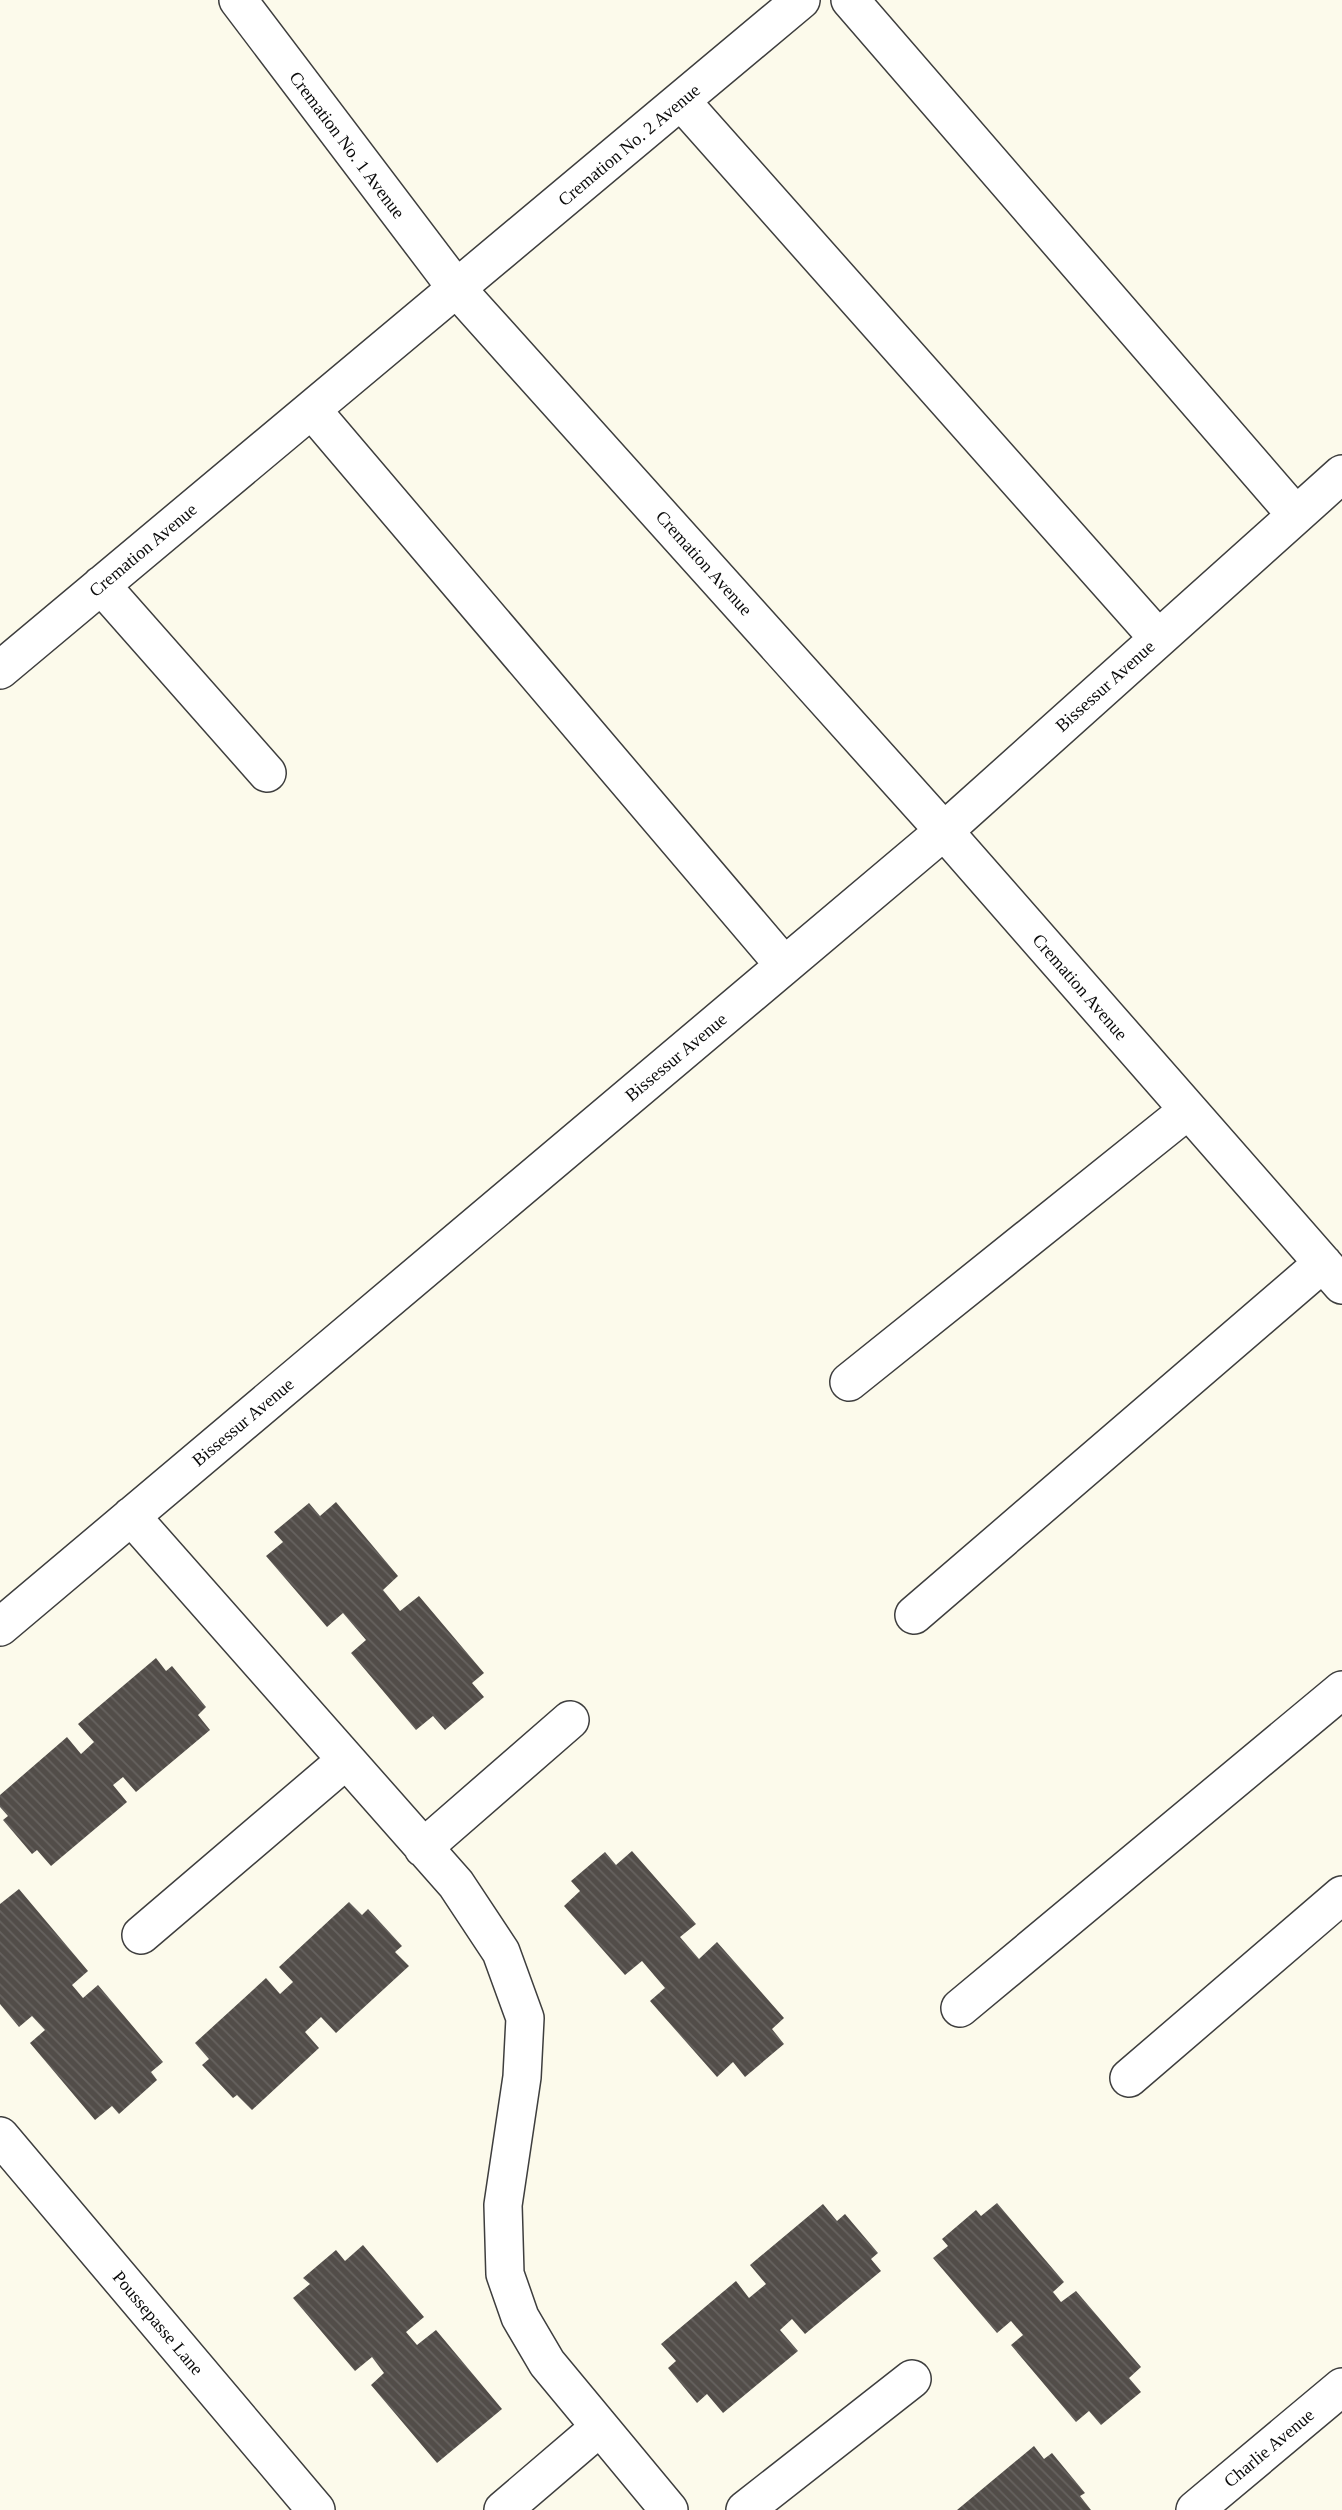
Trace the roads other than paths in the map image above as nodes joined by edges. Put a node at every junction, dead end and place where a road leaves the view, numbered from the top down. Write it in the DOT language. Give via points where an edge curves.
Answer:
graph roads {
  1 [pos="238,0"];
  2 [pos="801,0"];
  3 [pos="850,0"];
  4 [pos="681,101"];
  5 [pos="457,289"];
  6 [pos="312,410"];
  7 [pos="1342,474"];
  8 [pos="1296,515"];
  9 [pos="101,585"];
  10 [pos="1158,638"];
  11 [pos="0,670"];
  12 [pos="267,773"];
  13 [pos="944,831"];
  14 [pos="784,965"];
  15 [pos="1187,1111"];
  16 [pos="1333,1274"];
  17 [pos="849,1382"];
  18 [pos="131,1516"];
  19 [pos="914,1615"];
  20 [pos="0,1628"];
  21 [pos="1342,1690"];
  22 [pos="570,1720"];
  23 [pos="345,1761"];
  24 [pos="423,1848"];
  25 [pos="1342,1895"];
  26 [pos="141,1935"];
  27 [pos="960,2008"];
  28 [pos="1129,2078"];
  29 [pos="0,2136"];
  30 [pos="912,2379"];
  31 [pos="1342,2387"];
  32 [pos="600,2427"];
  33 [pos="316,2510"];
  34 [pos="503,2510"];
  35 [pos="669,2510"];
  36 [pos="744,2510"];
  37 [pos="1195,2510"];
  1 -- 5 [label="street, Cremation No. 1 Avenue"];
  2 -- 4 [label="street, Cremation No. 2 Avenue"];
  3 -- 8 [label="street"];
  4 -- 5 [label="street, Cremation No. 2 Avenue"];
  4 -- 10 [label="street"];
  5 -- 6 [label="street, Cremation Avenue"];
  5 -- 13 [label="street, Cremation Avenue"];
  6 -- 9 [label="street, Cremation Avenue"];
  6 -- 14 [label="street"];
  7 -- 8 [label="street, Bissessur Avenue"];
  8 -- 10 [label="street, Bissessur Avenue"];
  9 -- 11 [label="street, Cremation Avenue"];
  9 -- 12 [label="street"];
  10 -- 13 [label="street, Bissessur Avenue"];
  13 -- 14 [label="street, Bissessur Avenue"];
  13 -- 15 [label="street, Cremation Avenue"];
  14 -- 18 [label="street, Bissessur Avenue"];
  15 -- 16 [label="street, Cremation Avenue"];
  15 -- 17 [label="street"];
  16 -- 19 [label="street"];
  18 -- 20 [label="street, Bissessur Avenue"];
  18 -- 23 [label="street"];
  21 -- 27 [label="street"];
  22 -- 24 [label="street"];
  23 -- 24 [label="street"];
  23 -- 26 [label="street"];
  24 -- 32 [label="street" via="456,1884 501,1952 525,2018 523,2077 503,2205 505,2274 520,2317 547,2363"];
  25 -- 28 [label="street"];
  29 -- 33 [label="street, Poussepasse Lane"];
  30 -- 36 [label="street"];
  31 -- 37 [label="street, Charlie Avenue"];
  32 -- 34 [label="street"];
  32 -- 35 [label="street"];
}
